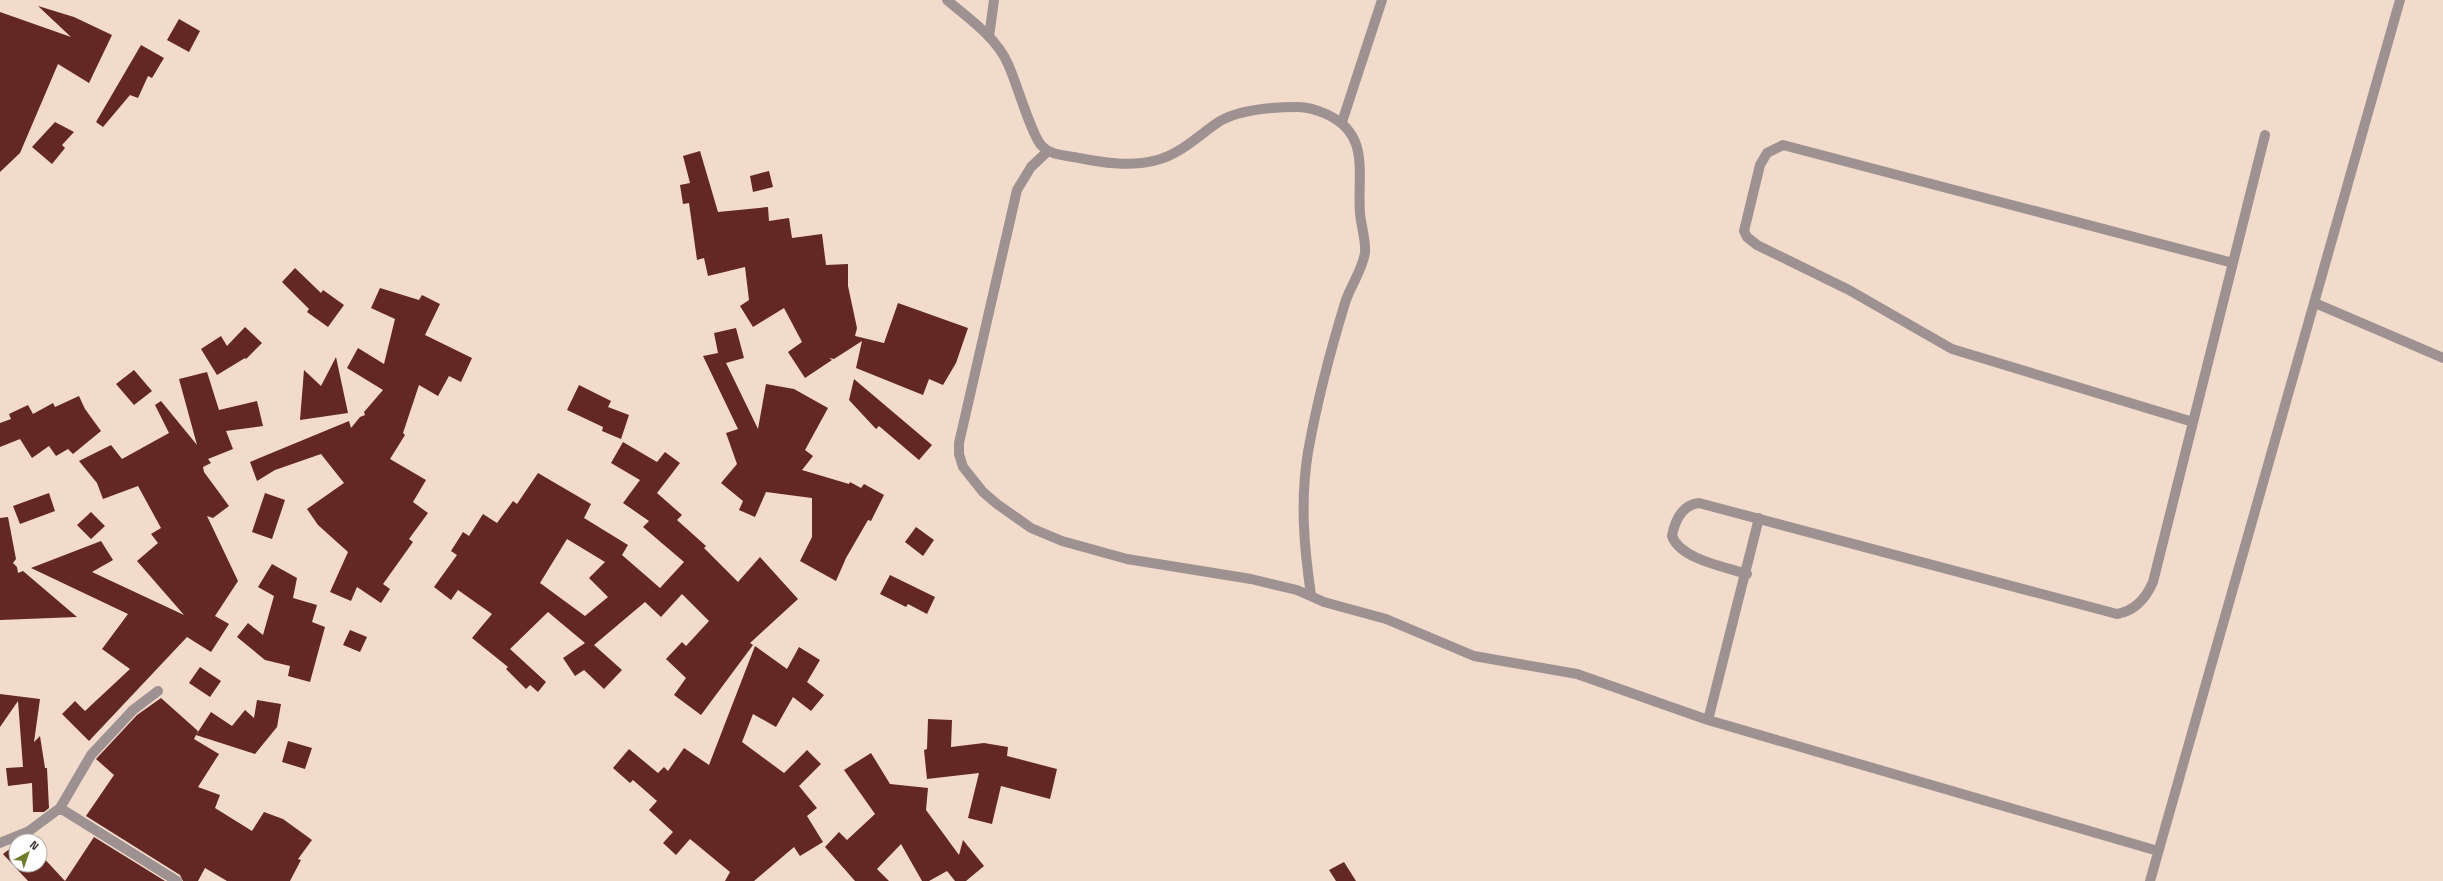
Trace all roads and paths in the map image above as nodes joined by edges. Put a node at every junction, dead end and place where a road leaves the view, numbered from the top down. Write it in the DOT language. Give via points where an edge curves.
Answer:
graph roads {
  1 [pos="947,0"];
  2 [pos="994,0"];
  3 [pos="1382,0"];
  4 [pos="2400,0"];
  5 [pos="989,37"];
  6 [pos="1342,122"];
  7 [pos="2265,135"];
  8 [pos="1048,151"];
  9 [pos="2233,263"];
  10 [pos="2315,304"];
  11 [pos="2443,358"];
  12 [pos="2193,422"];
  13 [pos="1760,518"];
  14 [pos="1747,574"];
  15 [pos="1311,595"];
  16 [pos="158,691"];
  17 [pos="1708,720"];
  18 [pos="60,808"];
  19 [pos="0,843"];
  20 [pos="2158,852"];
  21 [pos="177,881"];
  22 [pos="2150,881"];
  1 -- 5 [label="street"];
  2 -- 5 [label="street"];
  3 -- 6 [label="street"];
  4 -- 10 [label="street"];
  5 -- 8 [label="street" via="1007,62 1036,139"];
  6 -- 8 [label="street" via="1316,109 1300,107 1238,114 1223,120 1172,154 1142,164 1103,162"];
  6 -- 15 [label="street" via="1355,139 1359,158 1360,214 1365,250 1331,350 1308,454 1302,512"];
  7 -- 9 [label="street"];
  8 -- 15 [label="street" via="1030,167 1017,190 959,442 958,454 963,467 972,481 997,504 1044,535 1103,554 1251,579"];
  9 -- 12 [label="street"];
  9 -- 12 [label="street" via="1783,145 1767,153 1760,165 1744,231 1757,245 1849,290 1952,349"];
  10 -- 11 [label="street"];
  10 -- 20 [label="street"];
  12 -- 13 [label="street" via="2153,582 2140,603 2124,613 2117,614"];
  13 -- 14 [label="street"];
  13 -- 14 [label="street" via="1699,503 1684,508 1673,528 1674,542 1689,555"];
  14 -- 17 [label="street"];
  15 -- 17 [label="street" via="1324,602 1386,619 1474,656 1577,674"];
  16 -- 18 [label="street" via="133,710 91,755"];
  17 -- 20 [label="street"];
  18 -- 19 [label="street" via="29,831"];
  18 -- 21 [label="street"];
  20 -- 22 [label="street"];
}
